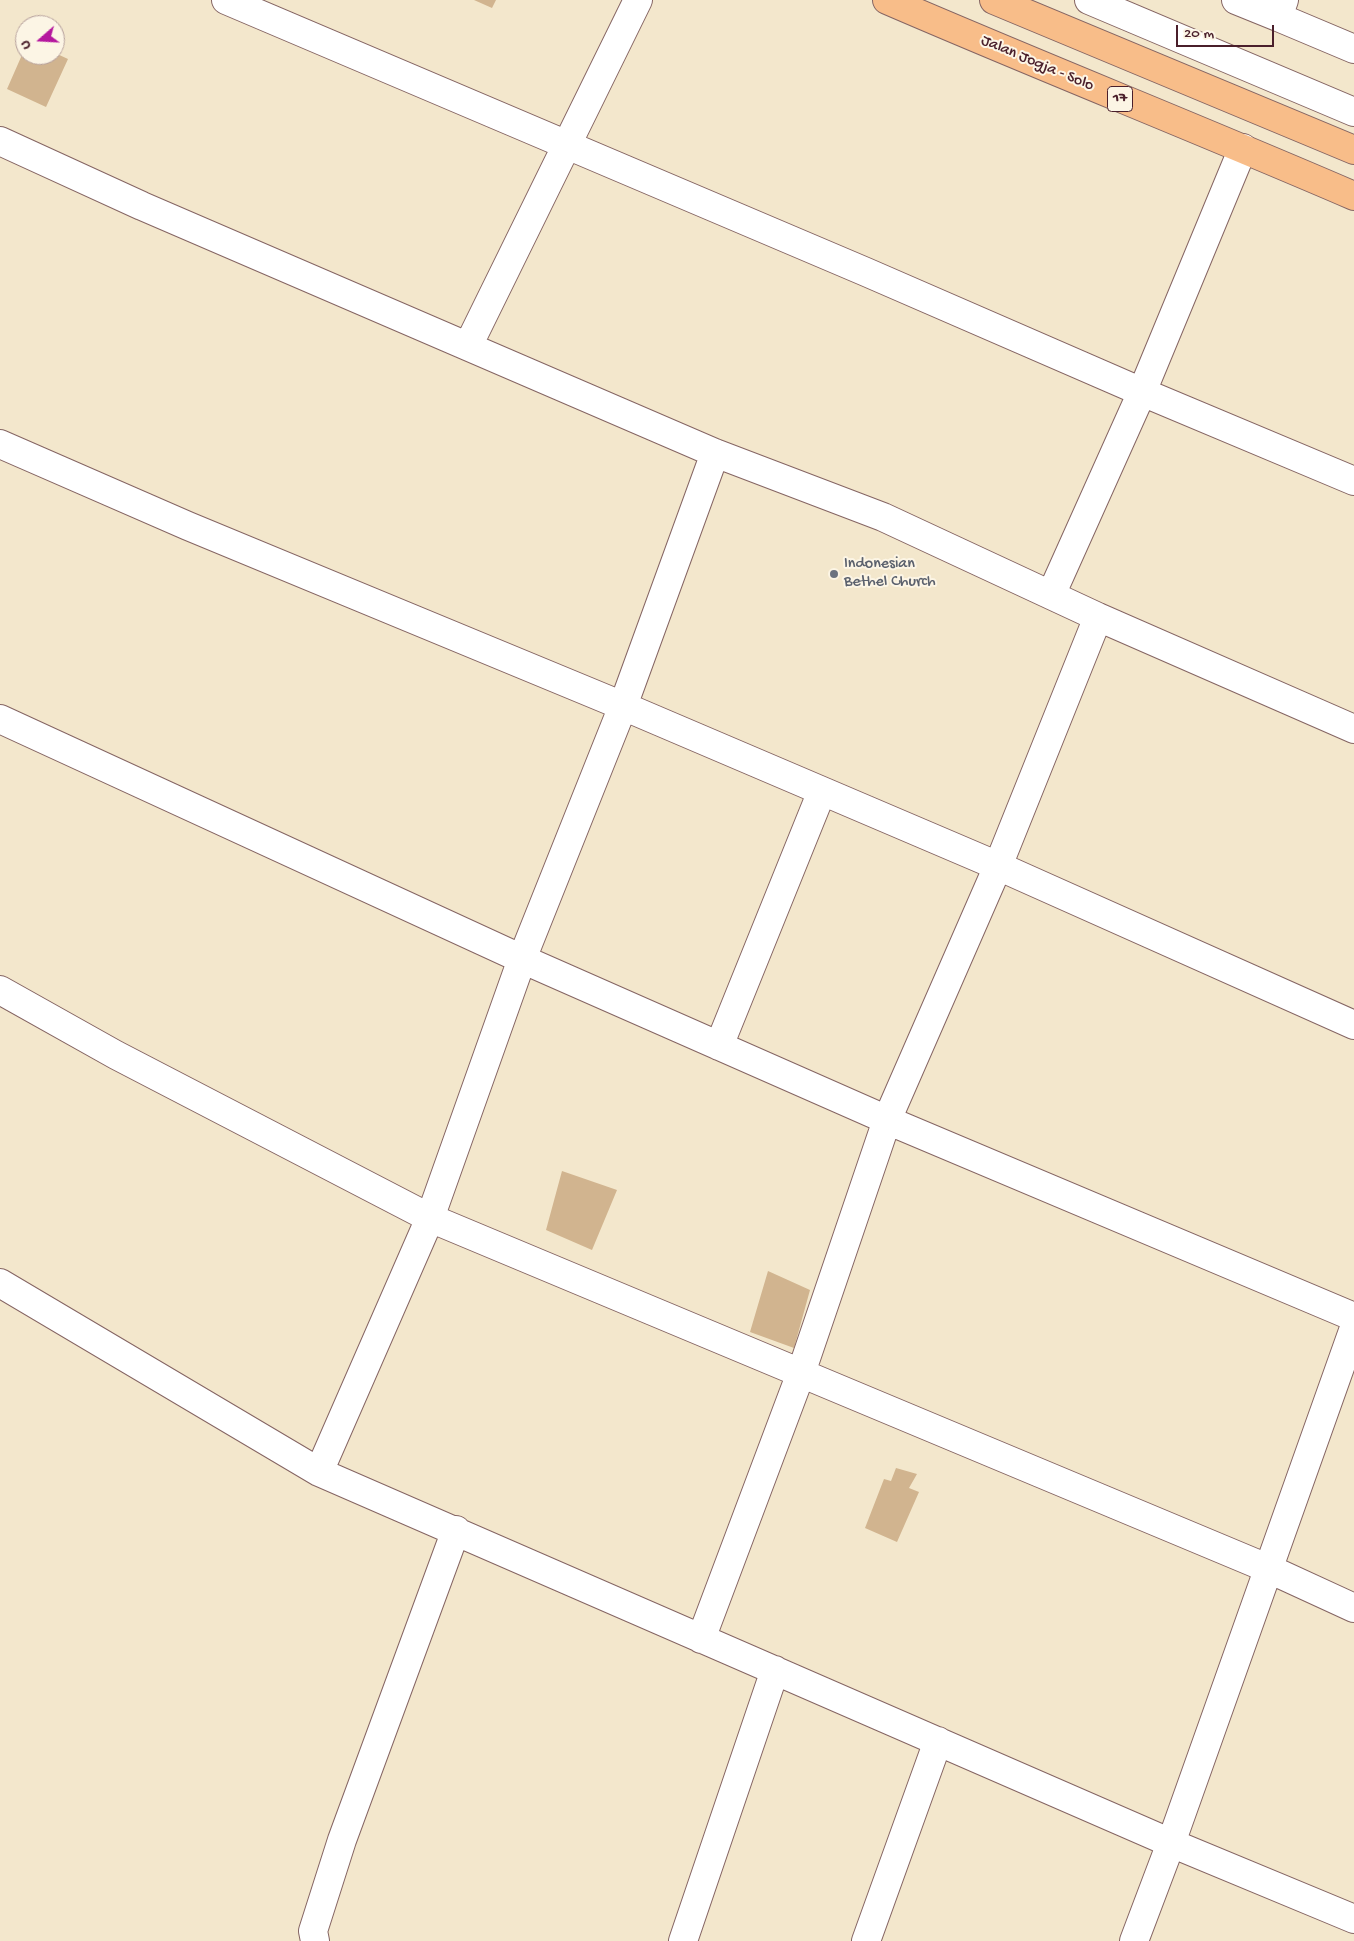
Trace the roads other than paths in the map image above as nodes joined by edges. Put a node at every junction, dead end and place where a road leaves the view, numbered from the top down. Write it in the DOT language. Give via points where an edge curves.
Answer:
graph roads {
  1 [pos="226,0"];
  2 [pos="638,0"];
  3 [pos="887,0"];
  4 [pos="994,0"];
  5 [pos="1089,0"];
  6 [pos="1236,0"];
  7 [pos="1281,9"];
  8 [pos="1354,49"];
  9 [pos="1354,112"];
  10 [pos="0,141"];
  11 [pos="568,146"];
  12 [pos="1243,148"];
  13 [pos="1354,150"];
  14 [pos="1354,196"];
  15 [pos="468,346"];
  16 [pos="1142,392"];
  17 [pos="0,444"];
  18 [pos="714,453"];
  19 [pos="1354,480"];
  20 [pos="1051,595"];
  21 [pos="1098,617"];
  22 [pos="623,706"];
  23 [pos="0,719"];
  24 [pos="1354,729"];
  25 [pos="822,790"];
  26 [pos="998,866"];
  27 [pos="522,959"];
  28 [pos="0,990"];
  29 [pos="1354,1025"];
  30 [pos="719,1046"];
  31 [pos="887,1120"];
  32 [pos="430,1218"];
  33 [pos="0,1283"];
  34 [pos="1354,1317"];
  35 [pos="1354,1328"];
  36 [pos="801,1373"];
  37 [pos="319,1472"];
  38 [pos="456,1530"];
  39 [pos="1267,1568"];
  40 [pos="1354,1608"];
  41 [pos="701,1639"];
  42 [pos="775,1670"];
  43 [pos="938,1741"];
  44 [pos="1171,1843"];
  45 [pos="1354,1919"];
  46 [pos="315,1941"];
  47 [pos="682,1941"];
  48 [pos="866,1941"];
  49 [pos="1134,1941"];
  1 -- 11 [label="street"];
  2 -- 11 [label="street"];
  3 -- 12 [label="highway, Jalan Jogja - Solo / 17" via="1069,79"];
  4 -- 13 [label="highway"];
  5 -- 9 [label="street"];
  6 -- 7 [label="street"];
  7 -- 8 [label="street"];
  10 -- 15 [label="street" via="142,206"];
  11 -- 15 [label="street"];
  11 -- 16 [label="street"];
  12 -- 14 [label="highway, Jalan Jogja - Solo / 17"];
  12 -- 16 [label="street"];
  15 -- 18 [label="street"];
  16 -- 19 [label="street"];
  16 -- 20 [label="street"];
  17 -- 22 [label="street" via="188,526"];
  18 -- 20 [label="street" via="883,517"];
  18 -- 22 [label="street"];
  20 -- 21 [label="street"];
  21 -- 24 [label="street"];
  21 -- 26 [label="street"];
  22 -- 25 [label="street"];
  22 -- 27 [label="street"];
  23 -- 27 [label="street"];
  25 -- 26 [label="street"];
  25 -- 30 [label="street"];
  26 -- 29 [label="street"];
  26 -- 31 [label="street"];
  27 -- 30 [label="street"];
  27 -- 32 [label="street"];
  28 -- 32 [label="street"];
  30 -- 31 [label="street"];
  31 -- 34 [label="street"];
  31 -- 36 [label="street"];
  32 -- 36 [label="street"];
  32 -- 37 [label="street"];
  33 -- 37 [label="street"];
  35 -- 39 [label="street"];
  36 -- 39 [label="street"];
  36 -- 41 [label="street"];
  37 -- 38 [label="street"];
  38 -- 41 [label="street"];
  38 -- 46 [label="street" via="342,1840 313,1931"];
  39 -- 40 [label="street"];
  39 -- 44 [label="street"];
  41 -- 42 [label="street"];
  42 -- 43 [label="street"];
  42 -- 47 [label="street"];
  43 -- 44 [label="street"];
  43 -- 48 [label="street"];
  44 -- 45 [label="street"];
  44 -- 49 [label="street"];
}
